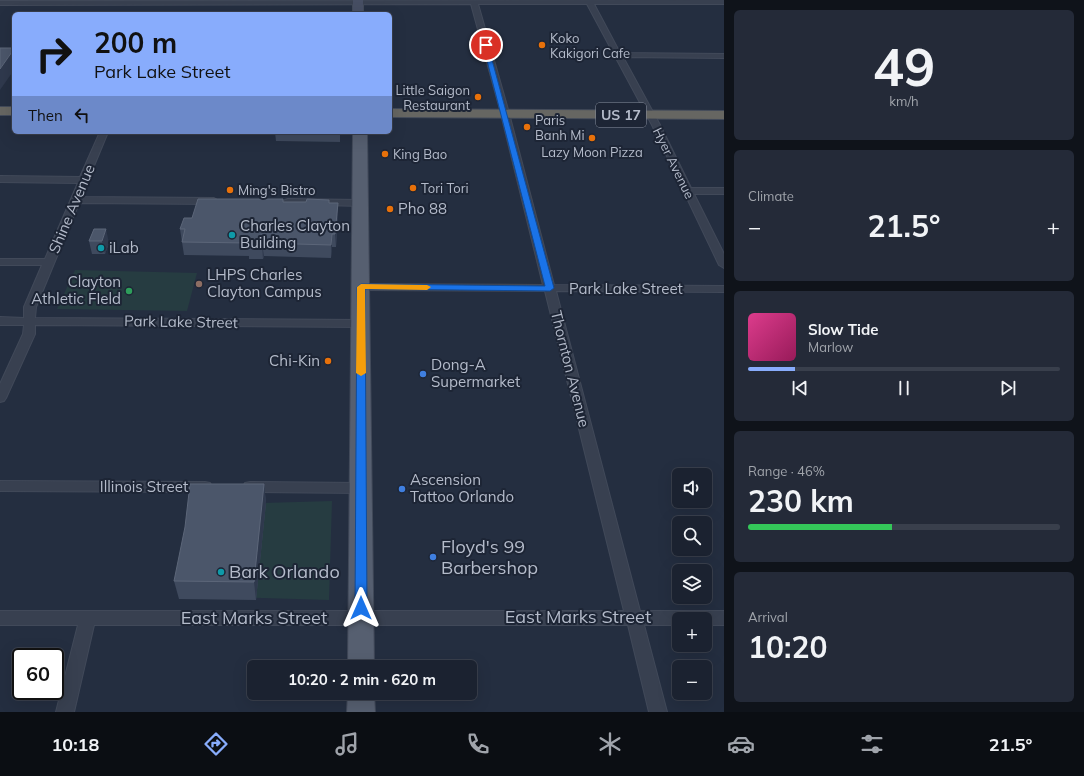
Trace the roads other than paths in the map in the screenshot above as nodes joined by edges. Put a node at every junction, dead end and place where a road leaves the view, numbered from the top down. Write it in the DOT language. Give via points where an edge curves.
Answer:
graph roads {
  1 [pos="588,1"];
  2 [pos="724,2"];
  3 [pos="0,3"];
  4 [pos="474,3"];
  5 [pos="160,4"];
  6 [pos="358,6"];
  7 [pos="619,55"];
  8 [pos="724,56"];
  9 [pos="0,111"];
  10 [pos="12,111"];
  11 [pos="392,113"];
  12 [pos="505,114"];
  13 [pos="650,115"];
  14 [pos="724,115"];
  15 [pos="103,134"];
  16 [pos="360,134"];
  17 [pos="0,179"];
  18 [pos="85,180"];
  19 [pos="688,191"];
  20 [pos="724,191"];
  21 [pos="76,200"];
  22 [pos="220,201"];
  23 [pos="276,202"];
  24 [pos="361,203"];
  25 [pos="0,262"];
  26 [pos="49,262"];
  27 [pos="724,265"];
  28 [pos="361,287"];
  29 [pos="550,288"];
  30 [pos="724,289"];
  31 [pos="30,320"];
  32 [pos="0,321"];
  33 [pos="361,324"];
  34 [pos="0,398"];
  35 [pos="0,486"];
  36 [pos="221,487"];
  37 [pos="237,487"];
  38 [pos="361,488"];
  39 [pos="362,617"];
  40 [pos="634,617"];
  41 [pos="0,618"];
  42 [pos="88,618"];
  43 [pos="724,618"];
  44 [pos="361,660"];
  45 [pos="361,700"];
  46 [pos="64,712"];
  47 [pos="361,712"];
  48 [pos="658,712"];
  1 -- 2 [label="street"];
  1 -- 4 [label="street"];
  1 -- 7 [label="street, Hyer Avenue"];
  3 -- 5 [label="street"];
  4 -- 6 [label="street"];
  4 -- 12 [label="street, Thornton Avenue"];
  5 -- 6 [label="street"];
  7 -- 8 [label="street"];
  7 -- 13 [label="street, Hyer Avenue"];
  9 -- 10 [label="highway"];
  11 -- 12 [label="highway, US 17"];
  12 -- 13 [label="highway, US 17"];
  12 -- 29 [label="street, Thornton Avenue"];
  13 -- 14 [label="highway, US 17"];
  13 -- 19 [label="street, Hyer Avenue"];
  15 -- 18 [label="street, Shine Avenue"];
  16 -- 24 [label="main road"];
  17 -- 18 [label="street"];
  18 -- 21 [label="street, Shine Avenue"];
  19 -- 20 [label="street"];
  19 -- 27 [label="street, Hyer Avenue"];
  21 -- 22 [label="street"];
  21 -- 26 [label="street, Shine Avenue"];
  23 -- 24 [label="street"];
  24 -- 28 [label="main road"];
  25 -- 26 [label="street"];
  26 -- 31 [label="street, Shine Avenue" via="30,308"];
  28 -- 29 [label="street, Park Lake Street"];
  28 -- 33 [label="main road"];
  29 -- 30 [label="street, Park Lake Street"];
  29 -- 40 [label="street, Thornton Avenue"];
  31 -- 32 [label="street, Park Lake Street"];
  31 -- 33 [label="street, Park Lake Street"];
  31 -- 34 [label="street, Shine Avenue" via="29,334"];
  33 -- 38 [label="main road"];
  35 -- 36 [label="street, Illinois Street"];
  37 -- 38 [label="street"];
  38 -- 39 [label="main road"];
  39 -- 40 [label="street, East Marks Street"];
  39 -- 42 [label="street, East Marks Street"];
  39 -- 44 [label="main road"];
  40 -- 43 [label="street, East Marks Street"];
  40 -- 48 [label="street, Thornton Avenue"];
  41 -- 42 [label="street, East Marks Street"];
  42 -- 46 [label="street"];
  45 -- 47 [label="main road"];
}
